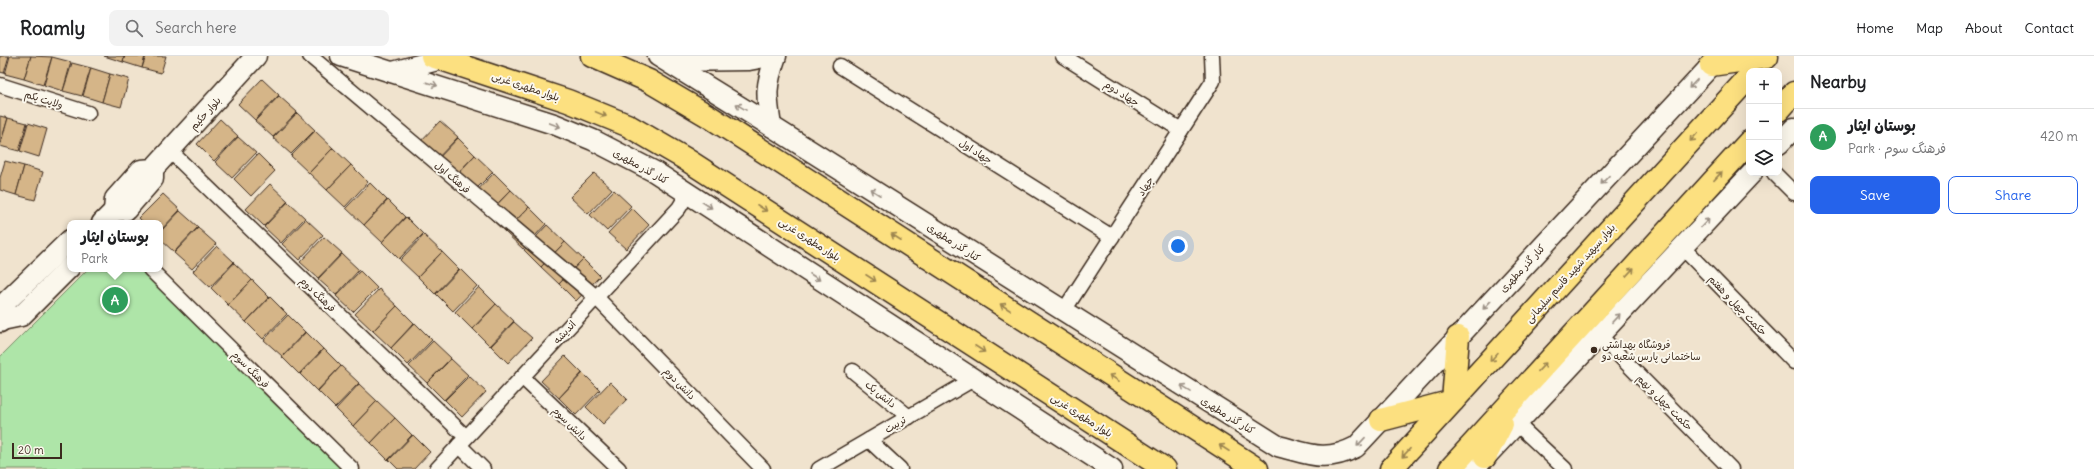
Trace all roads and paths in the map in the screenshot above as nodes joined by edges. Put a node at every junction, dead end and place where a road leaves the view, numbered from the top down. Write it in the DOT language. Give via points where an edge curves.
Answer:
graph roads {
  1 [pos="256,56"];
  2 [pos="310,56"];
  3 [pos="341,56"];
  4 [pos="592,56"];
  5 [pos="770,56"];
  6 [pos="776,56"];
  7 [pos="1063,56"];
  8 [pos="1212,56"];
  9 [pos="436,57"];
  10 [pos="663,59"];
  11 [pos="1716,61"];
  12 [pos="1763,61"];
  13 [pos="840,66"];
  14 [pos="393,72"];
  15 [pos="1746,80"];
  16 [pos="0,85"];
  17 [pos="1794,93"];
  18 [pos="1782,107"];
  19 [pos="88,113"];
  20 [pos="771,126"];
  21 [pos="1794,128"];
  22 [pos="1181,130"];
  23 [pos="1782,141"];
  24 [pos="1746,145"];
  25 [pos="170,151"];
  26 [pos="1749,176"];
  27 [pos="1777,176"];
  28 [pos="688,193"];
  29 [pos="1794,193"];
  30 [pos="106,220"];
  31 [pos="1112,237"];
  32 [pos="67,243"];
  33 [pos="1682,247"];
  34 [pos="67,270"];
  35 [pos="153,272"];
  36 [pos="596,297"];
  37 [pos="1063,312"];
  38 [pos="1,321"];
  39 [pos="1599,335"];
  40 [pos="1458,337"];
  41 [pos="1794,362"];
  42 [pos="853,372"];
  43 [pos="522,377"];
  44 [pos="972,380"];
  45 [pos="1515,397"];
  46 [pos="1453,401"];
  47 [pos="909,417"];
  48 [pos="1381,420"];
  49 [pos="1516,423"];
  50 [pos="869,440"];
  51 [pos="463,441"];
  52 [pos="1278,446"];
  53 [pos="1479,463"];
  54 [pos="352,469"];
  55 [pos="437,469"];
  56 [pos="483,469"];
  57 [pos="619,469"];
  58 [pos="763,469"];
  59 [pos="819,469"];
  60 [pos="900,469"];
  61 [pos="1112,469"];
  62 [pos="1165,469"];
  63 [pos="1256,469"];
  64 [pos="1314,469"];
  65 [pos="1391,469"];
  66 [pos="1450,469"];
  67 [pos="1565,469"];
  68 [pos="1730,469"];
  1 -- 25 [label="street, بلوار حکیم"];
  2 -- 36 [label="street, فرهنگ اول"];
  3 -- 14 [label="street, کنار گذر مطهری"];
  63 -- 4 [label="main road, one-way" via="710,117 649,81"];
  5 -- 10 [label="street" via="749,60"];
  6 -- 20 [label="street" via="766,94"];
  7 -- 22 [label="street, جهاد دوم"];
  8 -- 22 [label="street, جهاد" via="1213,81"];
  9 -- 14 [label="street"];
  9 -- 62 [label="main road, بلوار مطهری غربی, one-way" via="568,100 627,125 684,158"];
  20 -- 10 [label="street, کنار گذر مطهری, one-way"];
  11 -- 12 [label="main road"];
  11 -- 40 [label="street, کنار گذر مطهری, one-way"];
  13 -- 31 [label="street, جهاد اول"];
  14 -- 28 [label="street, کنار گذر مطهری, one-way" via="554,124 593,140 655,172"];
  15 -- 46 [label="main road, بلوار سپهبد شهید قاسم سلیمانی, one-way"];
  16 -- 19 [label="street, ولایت یکم"];
  17 -- 18 [label="main road"];
  37 -- 20 [label="street, کنار گذر مطهری, one-way"];
  21 -- 23 [label="street"];
  22 -- 31 [label="street, جهاد"];
  45 -- 24 [label="main road, one-way"];
  25 -- 30 [label="street, بلوار حکیم" via="153,169 142,170 115,199"];
  25 -- 51 [label="street, فرهنگ دوم"];
  33 -- 26 [label="street, one-way"];
  27 -- 29 [label="street"];
  28 -- 36 [label="street, اندیشه" via="680,208"];
  28 -- 44 [label="street, کنار گذر مطهری, one-way"];
  31 -- 37 [label="street, جهاد"];
  32 -- 38 [label="street" via="6,302"];
  39 -- 33 [label="street, one-way"];
  33 -- 41 [label="street, حکمت چهل و هفتم"];
  34 -- 38 [label="street" via="21,316"];
  35 -- 54 [label="street, فرهنگ سوم"];
  36 -- 43 [label="street, اندیشه"];
  36 -- 58 [label="street, دانش دوم"];
  52 -- 37 [label="street, کنار گذر مطهری, one-way"];
  39 -- 49 [label="street"];
  39 -- 68 [label="street, حکمت چهل و نهم"];
  40 -- 46 [label="main road"];
  40 -- 48 [label="street, کنار گذر مطهری"];
  42 -- 47 [label="street, دانش یک"];
  43 -- 51 [label="street, اندیشه"];
  43 -- 57 [label="street, دانش سوم"];
  44 -- 47 [label="street, تربیت"];
  44 -- 61 [label="street, کنار گذر مطهری"];
  45 -- 53 [label="main road"];
  45 -- 66 [label="main road"];
  46 -- 48 [label="main road"];
  46 -- 65 [label="main road, بلوار سپهبد شهید قاسم سلیمانی, one-way"];
  47 -- 50 [label="street, تربیت"];
  48 -- 52 [label="street, کنار گذر مطهری, one-way" via="1356,447 1341,455 1320,457"];
  49 -- 53 [label="street"];
  49 -- 67 [label="street"];
  50 -- 59 [label="street, تربیت"];
  50 -- 60 [label="street"];
  51 -- 55 [label="street, اندیشه"];
  51 -- 56 [label="street, فرهنگ دوم"];
  52 -- 64 [label="street"];
}
